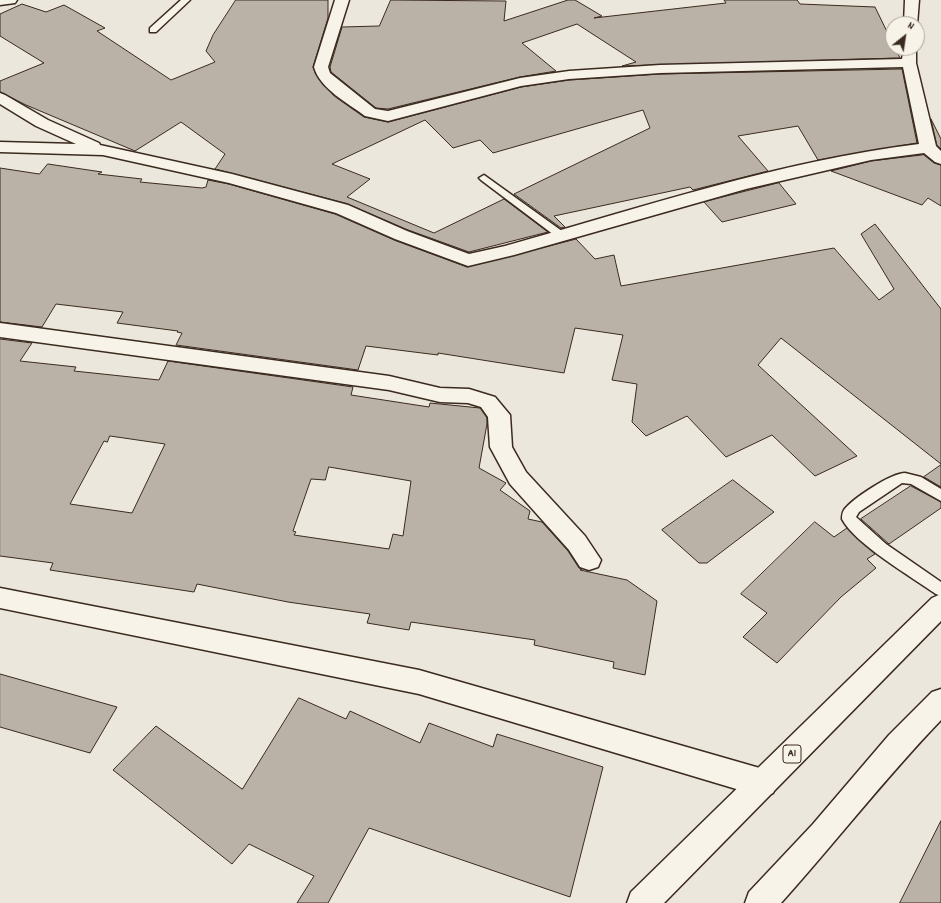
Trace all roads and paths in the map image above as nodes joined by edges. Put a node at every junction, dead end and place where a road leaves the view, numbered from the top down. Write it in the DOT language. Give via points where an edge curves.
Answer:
graph roads {
  1 [pos="10,0"];
  2 [pos="186,0"];
  3 [pos="342,0"];
  4 [pos="912,0"];
  5 [pos="0,1"];
  6 [pos="911,16"];
  7 [pos="153,30"];
  8 [pos="909,56"];
  9 [pos="909,63"];
  10 [pos="0,98"];
  11 [pos="0,147"];
  12 [pos="928,148"];
  13 [pos="103,150"];
  14 [pos="941,159"];
  15 [pos="484,178"];
  16 [pos="562,236"];
  17 [pos="0,330"];
  18 [pos="941,496"];
  19 [pos="589,560"];
  20 [pos="941,590"];
  21 [pos="0,598"];
  22 [pos="941,605"];
  23 [pos="941,701"];
  24 [pos="763,783"];
  25 [pos="642,903"];
  26 [pos="760,903"];
  1 -- 5 [label="main road"];
  2 -- 7 [label="lane"];
  3 -- 9 [label="main road" via="321,67 323,74 335,87 376,115 396,114 520,82 569,75 660,69"];
  4 -- 6 [label="main road"];
  8 -- 9 [label="main road"];
  9 -- 12 [label="main road"];
  10 -- 13 [label="main road" via="42,123"];
  11 -- 13 [label="main road"];
  12 -- 14 [label="main road"];
  12 -- 16 [label="main road" via="871,155 742,185"];
  13 -- 16 [label="main road" via="232,179 342,209 400,235 468,260 508,252"];
  15 -- 16 [label="lane"];
  17 -- 19 [label="main road" via="389,383 440,395 469,396 488,402 498,415 501,447 518,478 577,543"];
  18 -- 20 [label="lane" via="913,479 899,478 849,514 849,518 856,526 875,543"];
  21 -- 24 [label="main road" via="419,682"];
  22 -- 24 [label="main road, A1"];
  23 -- 26 [label="main road" via="899,744 823,834"];
  24 -- 25 [label="main road, A1"];
}
